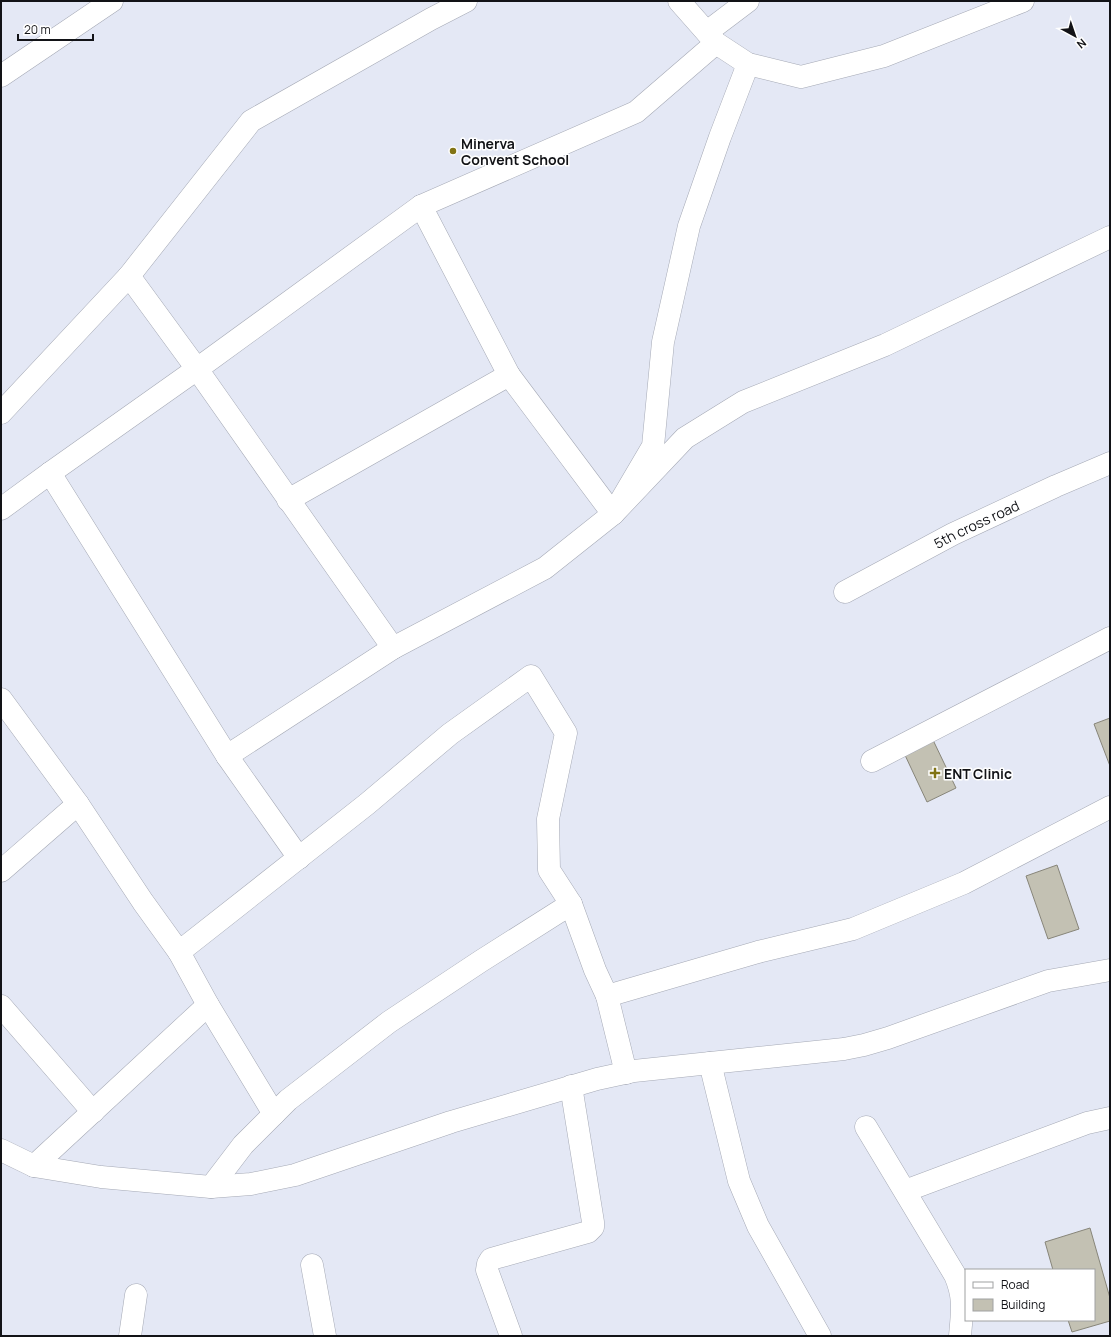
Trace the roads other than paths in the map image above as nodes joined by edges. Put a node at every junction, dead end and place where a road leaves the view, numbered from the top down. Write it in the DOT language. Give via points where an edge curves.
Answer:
graph roads {
  1 [pos="112,1"];
  2 [pos="466,1"];
  3 [pos="679,1"];
  4 [pos="748,1"];
  5 [pos="1023,1"];
  6 [pos="711,37"];
  7 [pos="748,64"];
  8 [pos="1,76"];
  9 [pos="421,206"];
  10 [pos="1110,237"];
  11 [pos="129,276"];
  12 [pos="197,370"];
  13 [pos="510,375"];
  14 [pos="2,408"];
  15 [pos="1110,463"];
  16 [pos="50,472"];
  17 [pos="288,500"];
  18 [pos="1,509"];
  19 [pos="613,514"];
  20 [pos="845,592"];
  21 [pos="1110,638"];
  22 [pos="393,648"];
  23 [pos="1,699"];
  24 [pos="227,756"];
  25 [pos="872,761"];
  26 [pos="78,804"];
  27 [pos="1110,807"];
  28 [pos="299,858"];
  29 [pos="1,871"];
  30 [pos="571,904"];
  31 [pos="180,952"];
  32 [pos="1110,970"];
  33 [pos="607,996"];
  34 [pos="208,1005"];
  35 [pos="1,1006"];
  36 [pos="710,1063"];
  37 [pos="630,1072"];
  38 [pos="571,1086"];
  39 [pos="93,1112"];
  40 [pos="274,1114"];
  41 [pos="1110,1118"];
  42 [pos="866,1127"];
  43 [pos="1,1150"];
  44 [pos="34,1166"];
  45 [pos="211,1187"];
  46 [pos="905,1192"];
  47 [pos="312,1266"];
  48 [pos="136,1295"];
  49 [pos="130,1336"];
  50 [pos="325,1336"];
  51 [pos="511,1336"];
  52 [pos="820,1336"];
  53 [pos="960,1336"];
  1 -- 8 [label="street"];
  2 -- 11 [label="street" via="251,121"];
  3 -- 6 [label="street"];
  4 -- 6 [label="street"];
  5 -- 7 [label="street" via="884,56 801,77"];
  6 -- 7 [label="street"];
  6 -- 9 [label="street" via="636,112"];
  7 -- 19 [label="street" via="689,226 663,342 653,446"];
  9 -- 12 [label="street"];
  9 -- 13 [label="street"];
  10 -- 19 [label="street" via="885,345 743,402 686,438"];
  11 -- 12 [label="street"];
  11 -- 14 [label="street"];
  12 -- 16 [label="street"];
  12 -- 17 [label="street"];
  13 -- 17 [label="street"];
  13 -- 19 [label="street"];
  15 -- 20 [label="street, 5th cross road" via="953,534"];
  16 -- 18 [label="street"];
  16 -- 24 [label="street"];
  17 -- 22 [label="street"];
  19 -- 22 [label="street" via="545,568"];
  21 -- 25 [label="street"];
  22 -- 24 [label="street"];
  23 -- 26 [label="street"];
  24 -- 28 [label="street"];
  26 -- 29 [label="street"];
  26 -- 31 [label="street" via="143,902"];
  27 -- 33 [label="street" via="964,883 853,928 758,952"];
  28 -- 30 [label="street" via="450,734 530,676 566,733 548,819 549,870"];
  28 -- 31 [label="street"];
  30 -- 33 [label="street"];
  30 -- 40 [label="street" via="389,1022 288,1100"];
  31 -- 34 [label="street"];
  32 -- 36 [label="street" via="1048,981 864,1045"];
  33 -- 37 [label="street"];
  34 -- 39 [label="street"];
  34 -- 40 [label="street"];
  35 -- 39 [label="street"];
  36 -- 37 [label="street"];
  36 -- 52 [label="street" via="739,1181 758,1226"];
  37 -- 38 [label="street"];
  38 -- 45 [label="street" via="451,1122 295,1175 251,1184"];
  38 -- 51 [label="street" via="593,1227 588,1232 491,1259 488,1270"];
  39 -- 44 [label="street"];
  40 -- 45 [label="street" via="242,1145"];
  41 -- 46 [label="street" via="1087,1123"];
  42 -- 46 [label="street"];
  43 -- 44 [label="street"];
  44 -- 45 [label="street" via="101,1176"];
  46 -- 53 [label="street" via="961,1287 963,1298"];
  47 -- 50 [label="street"];
  48 -- 49 [label="street"];
}
